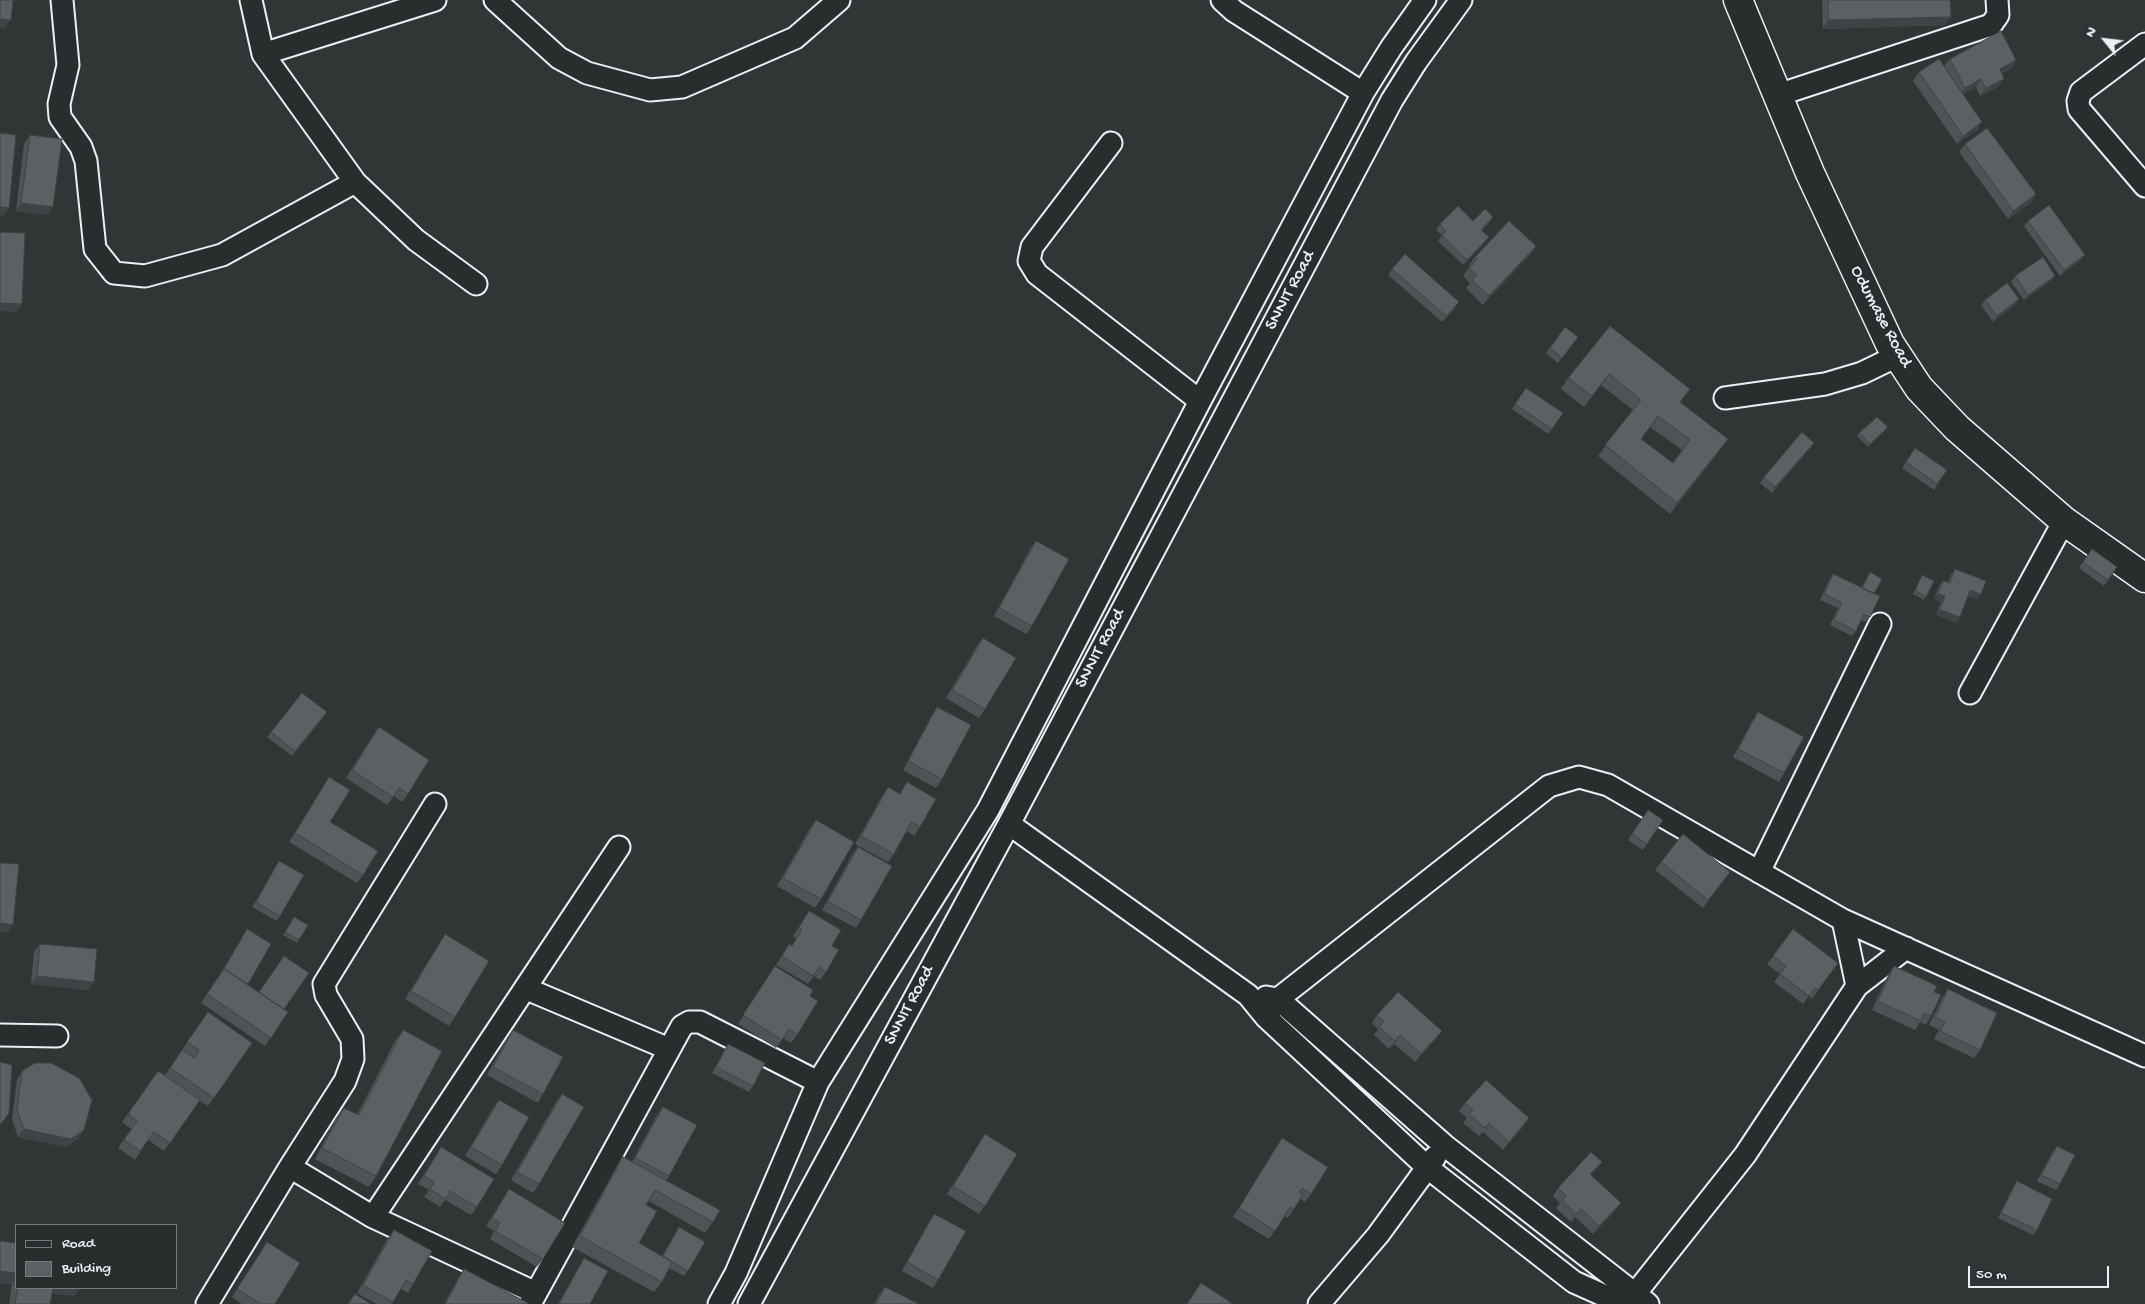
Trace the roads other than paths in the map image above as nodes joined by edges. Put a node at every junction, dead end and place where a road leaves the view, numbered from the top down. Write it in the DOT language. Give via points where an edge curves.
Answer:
graph roads {
  1 [pos="62,0"];
  2 [pos="251,0"];
  3 [pos="435,0"];
  4 [pos="495,0"];
  5 [pos="839,0"];
  6 [pos="1222,0"];
  7 [pos="1425,0"];
  8 [pos="1461,0"];
  9 [pos="1738,0"];
  10 [pos="1997,0"];
  11 [pos="2145,44"];
  12 [pos="263,54"];
  13 [pos="1363,93"];
  14 [pos="1778,96"];
  15 [pos="1111,142"];
  16 [pos="355,182"];
  17 [pos="2145,186"];
  18 [pos="476,284"];
  19 [pos="1897,356"];
  20 [pos="1725,398"];
  21 [pos="1200,401"];
  22 [pos="1155,487"];
  23 [pos="1181,499"];
  24 [pos="2064,521"];
  25 [pos="1133,531"];
  26 [pos="1157,544"];
  27 [pos="2145,578"];
  28 [pos="1880,624"];
  29 [pos="1970,693"];
  30 [pos="435,804"];
  31 [pos="1009,824"];
  32 [pos="619,848"];
  33 [pos="1758,872"];
  34 [pos="1843,920"];
  35 [pos="1906,948"];
  36 [pos="1857,986"];
  37 [pos="526,989"];
  38 [pos="1248,995"];
  39 [pos="1278,999"];
  40 [pos="1266,1016"];
  41 [pos="0,1035"];
  42 [pos="57,1036"];
  43 [pos="669,1049"];
  44 [pos="2145,1056"];
  45 [pos="818,1082"];
  46 [pos="1444,1145"];
  47 [pos="290,1168"];
  48 [pos="1428,1168"];
  49 [pos="374,1217"];
  50 [pos="736,1273"];
  51 [pos="760,1285"];
  52 [pos="533,1298"];
  53 [pos="1633,1302"];
  54 [pos="207,1304"];
  55 [pos="719,1304"];
  56 [pos="749,1304"];
  57 [pos="1319,1304"];
  1 -- 16 [label="street" via="68,65 59,104 60,117 81,147 86,161 95,249 114,273 145,276 222,255"];
  2 -- 12 [label="street"];
  3 -- 12 [label="street"];
  4 -- 5 [label="street" via="559,58 587,73 650,90 682,87 795,38"];
  6 -- 13 [label="street" via="1234,11"];
  7 -- 13 [label="street, SNNIT Road"];
  8 -- 23 [label="street, SNNIT Road" via="1392,100"];
  9 -- 14 [label="main road, Odumase Road"];
  10 -- 14 [label="street" via="1998,15 1991,25"];
  11 -- 17 [label="street" via="2081,92 2078,101 2079,109"];
  12 -- 16 [label="street"];
  13 -- 21 [label="street, SNNIT Road"];
  14 -- 19 [label="main road, Odumase Road" via="1810,173"];
  15 -- 21 [label="street" via="1032,247 1029,261 1037,274"];
  16 -- 18 [label="street" via="416,240"];
  19 -- 20 [label="street" via="1862,373 1825,384"];
  19 -- 24 [label="main road, Odumase Road" via="1919,388 1957,428"];
  21 -- 22 [label="street, SNNIT Road"];
  22 -- 23 [label="street"];
  22 -- 25 [label="street, SNNIT Road"];
  23 -- 26 [label="street, SNNIT Road"];
  24 -- 27 [label="main road, Odumase Road"];
  24 -- 29 [label="street"];
  25 -- 26 [label="street"];
  25 -- 45 [label="street, SNNIT Road" via="988,810"];
  26 -- 31 [label="street, SNNIT Road"];
  28 -- 33 [label="street"];
  30 -- 47 [label="street" via="324,984 326,995 352,1039 353,1059 345,1081"];
  31 -- 38 [label="street"];
  31 -- 51 [label="street, SNNIT Road"];
  32 -- 37 [label="street"];
  33 -- 34 [label="street"];
  33 -- 39 [label="street" via="1608,785 1579,778 1549,786"];
  34 -- 35 [label="street"];
  34 -- 36 [label="street"];
  35 -- 36 [label="street"];
  35 -- 44 [label="street"];
  36 -- 53 [label="street" via="1745,1155"];
  37 -- 43 [label="street"];
  37 -- 49 [label="street"];
  38 -- 39 [label="street"];
  38 -- 40 [label="street"];
  39 -- 40 [label="street"];
  39 -- 46 [label="street"];
  40 -- 48 [label="street"];
  41 -- 42 [label="street"];
  43 -- 45 [label="street" via="682,1026 700,1022"];
  43 -- 52 [label="street"];
  45 -- 50 [label="street, SNNIT Road"];
  46 -- 48 [label="street"];
  46 -- 53 [label="street"];
  47 -- 49 [label="street"];
  47 -- 54 [label="street"];
  48 -- 53 [label="street" via="1574,1282"];
  48 -- 57 [label="street" via="1378,1235"];
  49 -- 52 [label="street"];
  50 -- 51 [label="street"];
  50 -- 55 [label="street, SNNIT Road"];
  51 -- 56 [label="street, SNNIT Road"];
}
